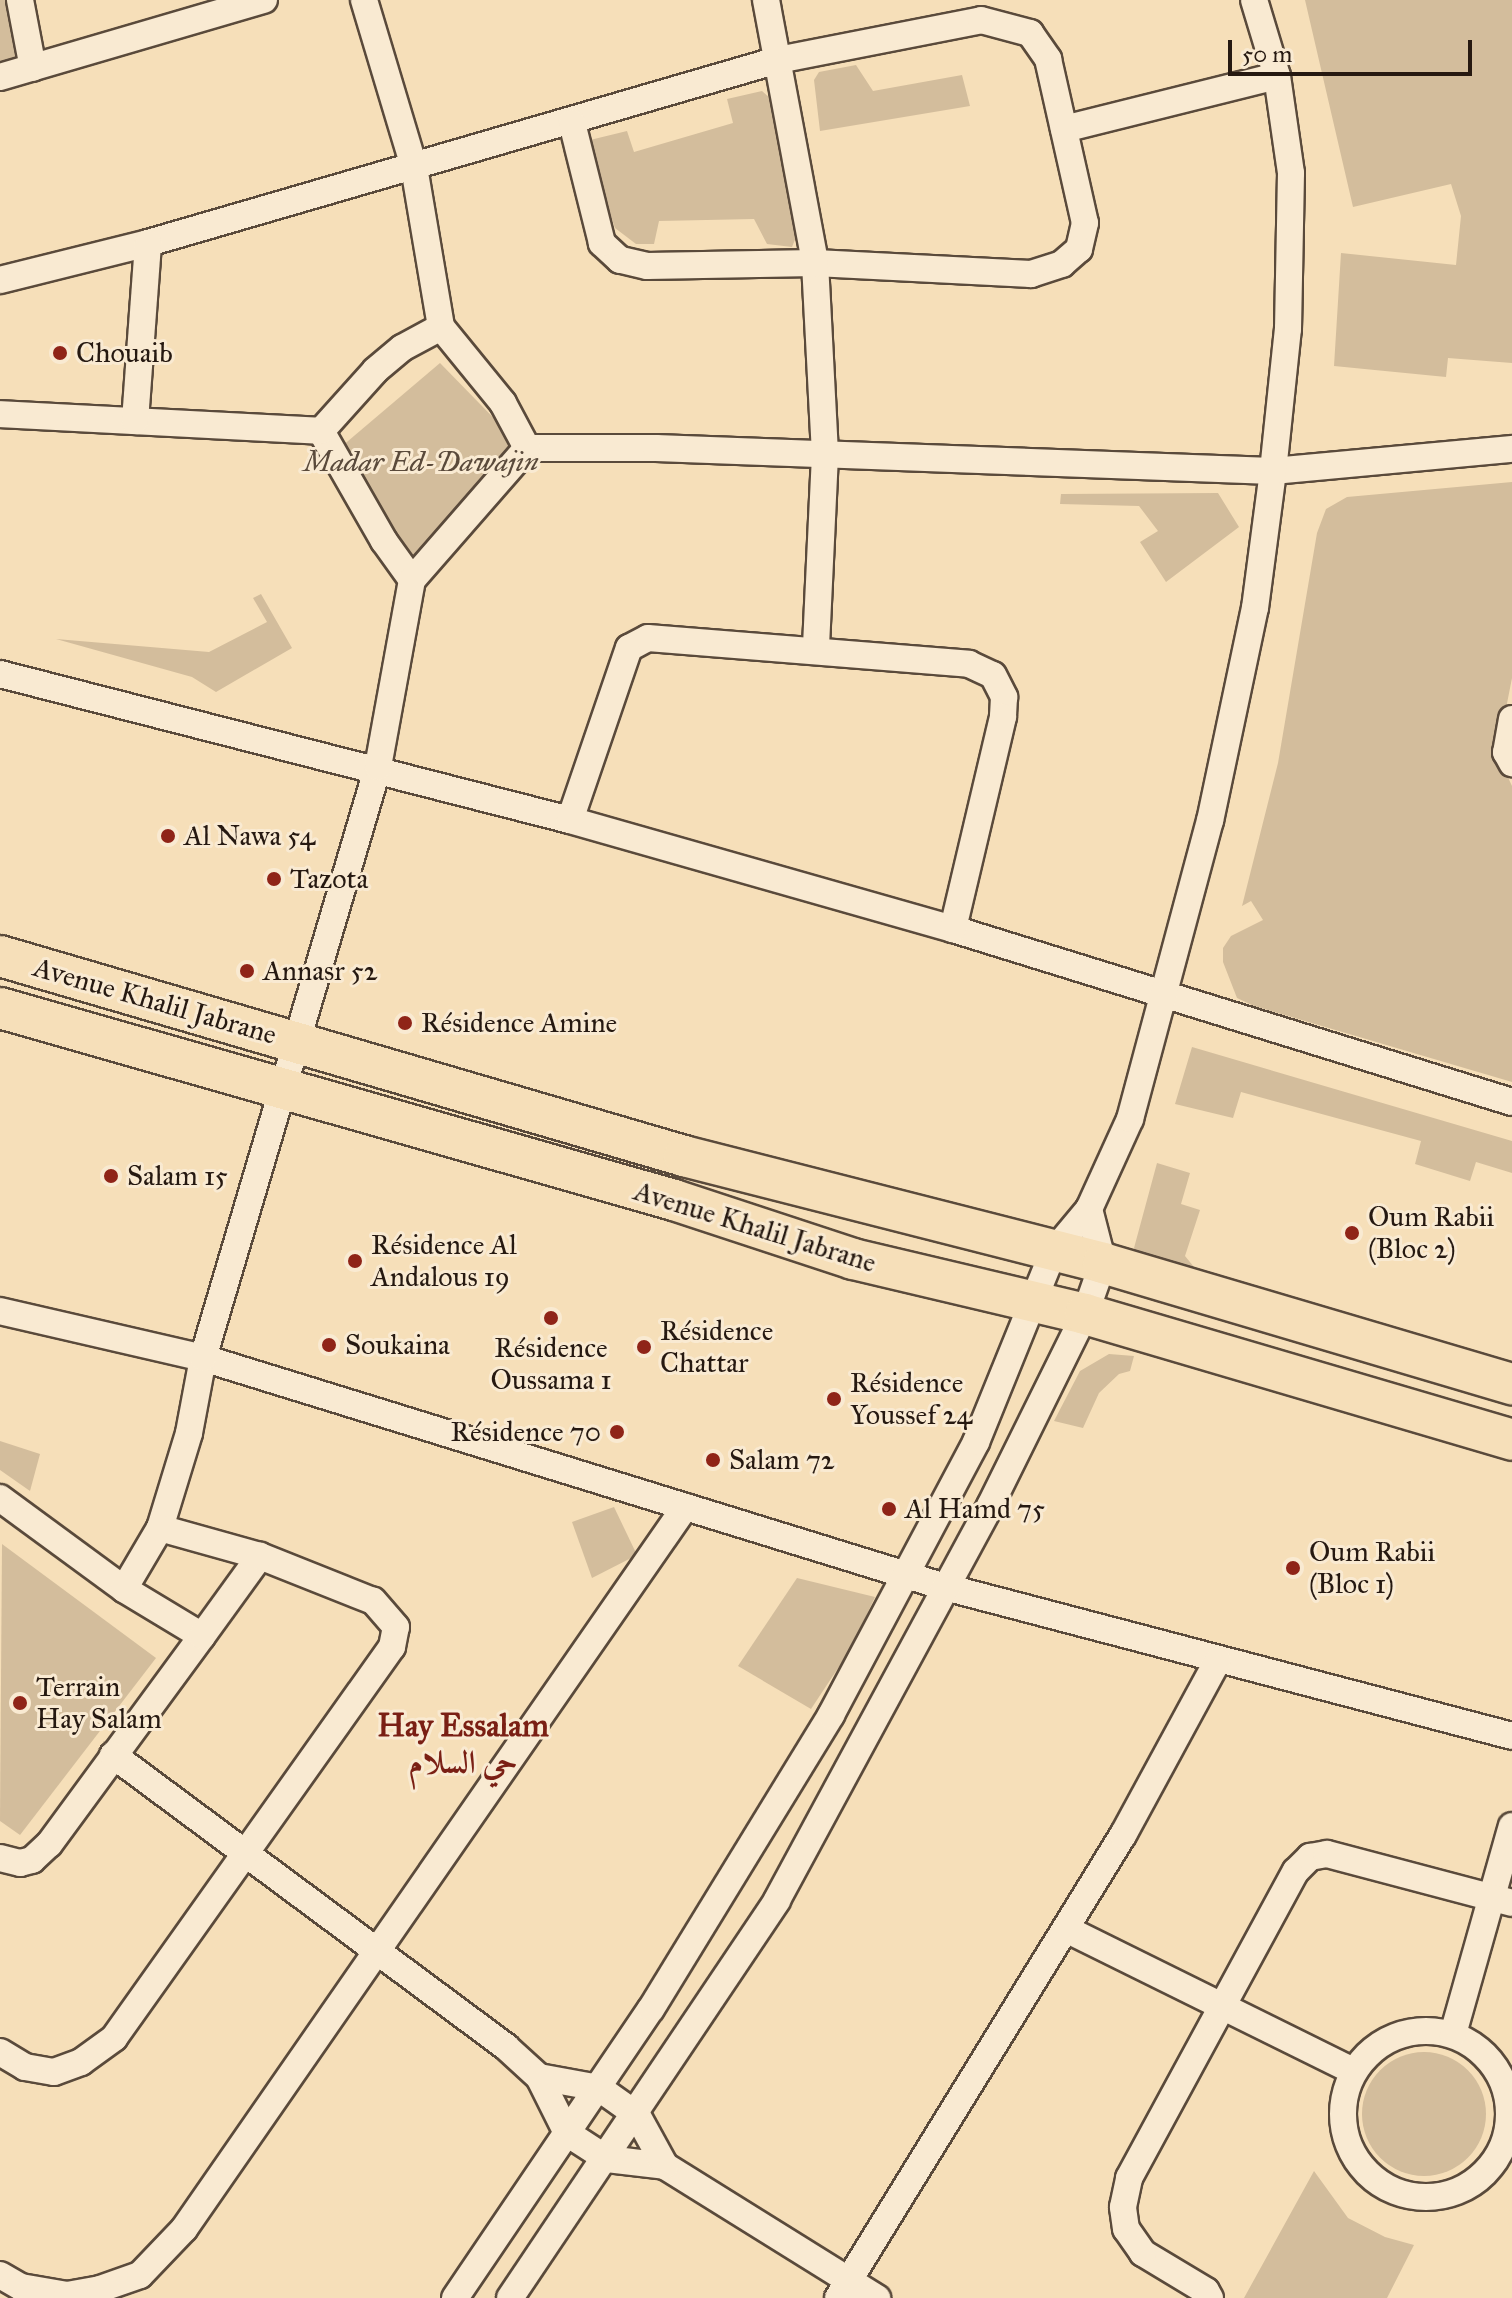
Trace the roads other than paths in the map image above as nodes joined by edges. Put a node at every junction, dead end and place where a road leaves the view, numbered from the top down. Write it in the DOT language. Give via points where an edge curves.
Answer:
graph roads {
  1 [pos="20,0"];
  2 [pos="264,0"];
  3 [pos="364,0"];
  4 [pos="766,0"];
  5 [pos="1254,0"];
  6 [pos="778,60"];
  7 [pos="33,68"];
  8 [pos="1277,76"];
  9 [pos="0,77"];
  10 [pos="572,123"];
  11 [pos="1064,129"];
  12 [pos="414,167"];
  13 [pos="148,243"];
  14 [pos="815,263"];
  15 [pos="0,280"];
  16 [pos="441,327"];
  17 [pos="0,414"];
  18 [pos="135,421"];
  19 [pos="321,431"];
  20 [pos="527,448"];
  21 [pos="1512,449"];
  22 [pos="825,455"];
  23 [pos="1273,471"];
  24 [pos="412,580"];
  25 [pos="816,649"];
  26 [pos="0,674"];
  27 [pos="1512,719"];
  28 [pos="1512,763"];
  29 [pos="378,767"];
  30 [pos="570,820"];
  31 [pos="953,929"];
  32 [pos="0,956"];
  33 [pos="1163,994"];
  34 [pos="0,1008"];
  35 [pos="298,1044"];
  36 [pos="284,1093"];
  37 [pos="1512,1102"];
  38 [pos="1089,1209"];
  39 [pos="1053,1252"];
  40 [pos="1103,1263"];
  41 [pos="1035,1304"];
  42 [pos="0,1311"];
  43 [pos="1085,1314"];
  44 [pos="203,1358"];
  45 [pos="1512,1384"];
  46 [pos="1512,1440"];
  47 [pos="0,1498"];
  48 [pos="685,1507"];
  49 [pos="160,1528"];
  50 [pos="260,1556"];
  51 [pos="908,1574"];
  52 [pos="945,1587"];
  53 [pos="124,1589"];
  54 [pos="202,1636"];
  55 [pos="1218,1660"];
  56 [pos="1512,1736"];
  57 [pos="113,1755"];
  58 [pos="1512,1826"];
  59 [pos="245,1854"];
  60 [pos="0,1858"];
  61 [pos="1502,1900"];
  62 [pos="1066,1929"];
  63 [pos="378,1950"];
  64 [pos="1219,2004"];
  65 [pos="1453,2034"];
  66 [pos="0,2052"];
  67 [pos="1353,2071"];
  68 [pos="539,2077"];
  69 [pos="599,2088"];
  70 [pos="637,2115"];
  71 [pos="567,2133"];
  72 [pos="1510,2134"];
  73 [pos="607,2159"];
  74 [pos="665,2166"];
  75 [pos="0,2275"];
  76 [pos="844,2290"];
  77 [pos="455,2298"];
  78 [pos="510,2298"];
  79 [pos="877,2298"];
  80 [pos="1210,2298"];
  1 -- 7 [label="street"];
  2 -- 7 [label="street"];
  3 -- 12 [label="street"];
  4 -- 6 [label="street"];
  5 -- 8 [label="street"];
  6 -- 10 [label="street"];
  6 -- 11 [label="street" via="981,20 1010,24 1030,33 1048,59"];
  6 -- 14 [label="street"];
  7 -- 9 [label="street"];
  8 -- 11 [label="street"];
  8 -- 23 [label="street" via="1291,173 1291,241"];
  10 -- 12 [label="street"];
  10 -- 14 [label="street" via="602,243 620,260 647,266"];
  11 -- 14 [label="street" via="1085,223 1079,249 1062,264 1031,274"];
  12 -- 13 [label="street"];
  12 -- 16 [label="street"];
  13 -- 15 [label="street"];
  13 -- 18 [label="street"];
  14 -- 22 [label="street"];
  16 -- 19 [label="street" via="402,348 375,371"];
  16 -- 20 [label="street" via="503,403"];
  17 -- 18 [label="street"];
  18 -- 19 [label="street"];
  19 -- 24 [label="street"];
  20 -- 22 [label="street"];
  20 -- 24 [label="street"];
  21 -- 23 [label="street"];
  22 -- 23 [label="street"];
  22 -- 25 [label="street"];
  23 -- 33 [label="street" via="1255,608 1210,821"];
  24 -- 29 [label="street"];
  25 -- 30 [label="street" via="648,638 629,648"];
  25 -- 31 [label="street" via="969,664 993,675 1004,697"];
  26 -- 29 [label="street"];
  27 -- 28 [label="street" via="1506,752"];
  29 -- 30 [label="street"];
  29 -- 35 [label="street"];
  30 -- 31 [label="street"];
  31 -- 33 [label="street"];
  32 -- 35 [label="main road, Avenue Khalil Jabrane"];
  33 -- 37 [label="street"];
  33 -- 38 [label="street" via="1130,1119"];
  34 -- 36 [label="main road, Avenue Khalil Jabrane"];
  35 -- 36 [label="street"];
  35 -- 39 [label="main road, Avenue Khalil Jabrane" via="684,1156"];
  36 -- 41 [label="main road, Avenue Khalil Jabrane" via="674,1200 853,1259"];
  36 -- 44 [label="street"];
  38 -- 39 [label="street"];
  38 -- 40 [label="street"];
  39 -- 40 [label="main road, Avenue Khalil Jabrane"];
  39 -- 41 [label="street"];
  40 -- 43 [label="street"];
  40 -- 45 [label="main road, Avenue Khalil Jabrane"];
  41 -- 43 [label="main road, Avenue Khalil Jabrane"];
  41 -- 51 [label="street" via="976,1442"];
  42 -- 44 [label="street"];
  43 -- 46 [label="main road, Avenue Khalil Jabrane"];
  43 -- 52 [label="street"];
  44 -- 48 [label="street"];
  44 -- 49 [label="street" via="189,1433"];
  47 -- 53 [label="street"];
  48 -- 51 [label="street"];
  48 -- 63 [label="street"];
  49 -- 50 [label="street"];
  49 -- 53 [label="street"];
  50 -- 54 [label="street"];
  50 -- 59 [label="street" via="373,1601 396,1627 392,1647"];
  51 -- 52 [label="street"];
  51 -- 69 [label="street" via="732,1881"];
  52 -- 55 [label="street"];
  52 -- 70 [label="street" via="777,1900"];
  53 -- 54 [label="street"];
  54 -- 57 [label="street"];
  55 -- 56 [label="street"];
  55 -- 62 [label="street"];
  57 -- 59 [label="street"];
  57 -- 60 [label="street" via="32,1860"];
  58 -- 61 [label="street"];
  59 -- 63 [label="street"];
  59 -- 66 [label="street" via="114,2038 81,2062 54,2072 25,2067"];
  61 -- 64 [label="street" via="1327,1854 1310,1857 1296,1871"];
  61 -- 65 [label="street"];
  62 -- 64 [label="street"];
  62 -- 76 [label="street"];
  63 -- 68 [label="street"];
  63 -- 75 [label="street" via="184,2229 140,2275 67,2295 21,2287"];
  64 -- 67 [label="street"];
  64 -- 80 [label="street" via="1129,2178 1123,2207 1126,2229 1143,2253"];
  65 -- 67 [label="street" via="1425,2030 1396,2035 1372,2049"];
  65 -- 72 [label="street" via="1481,2051 1501,2077"];
  67 -- 72 [label="street" via="1343,2097 1342,2125 1351,2152 1367,2174 1391,2190 1418,2197 1446,2195 1472,2184 1492,2166"];
  68 -- 69 [label="street"];
  68 -- 71 [label="street"];
  69 -- 70 [label="street"];
  69 -- 71 [label="street"];
  70 -- 73 [label="street"];
  70 -- 74 [label="street"];
  71 -- 73 [label="street"];
  71 -- 77 [label="street"];
  73 -- 74 [label="street"];
  73 -- 78 [label="street"];
  74 -- 76 [label="street"];
  76 -- 79 [label="street"];
}
